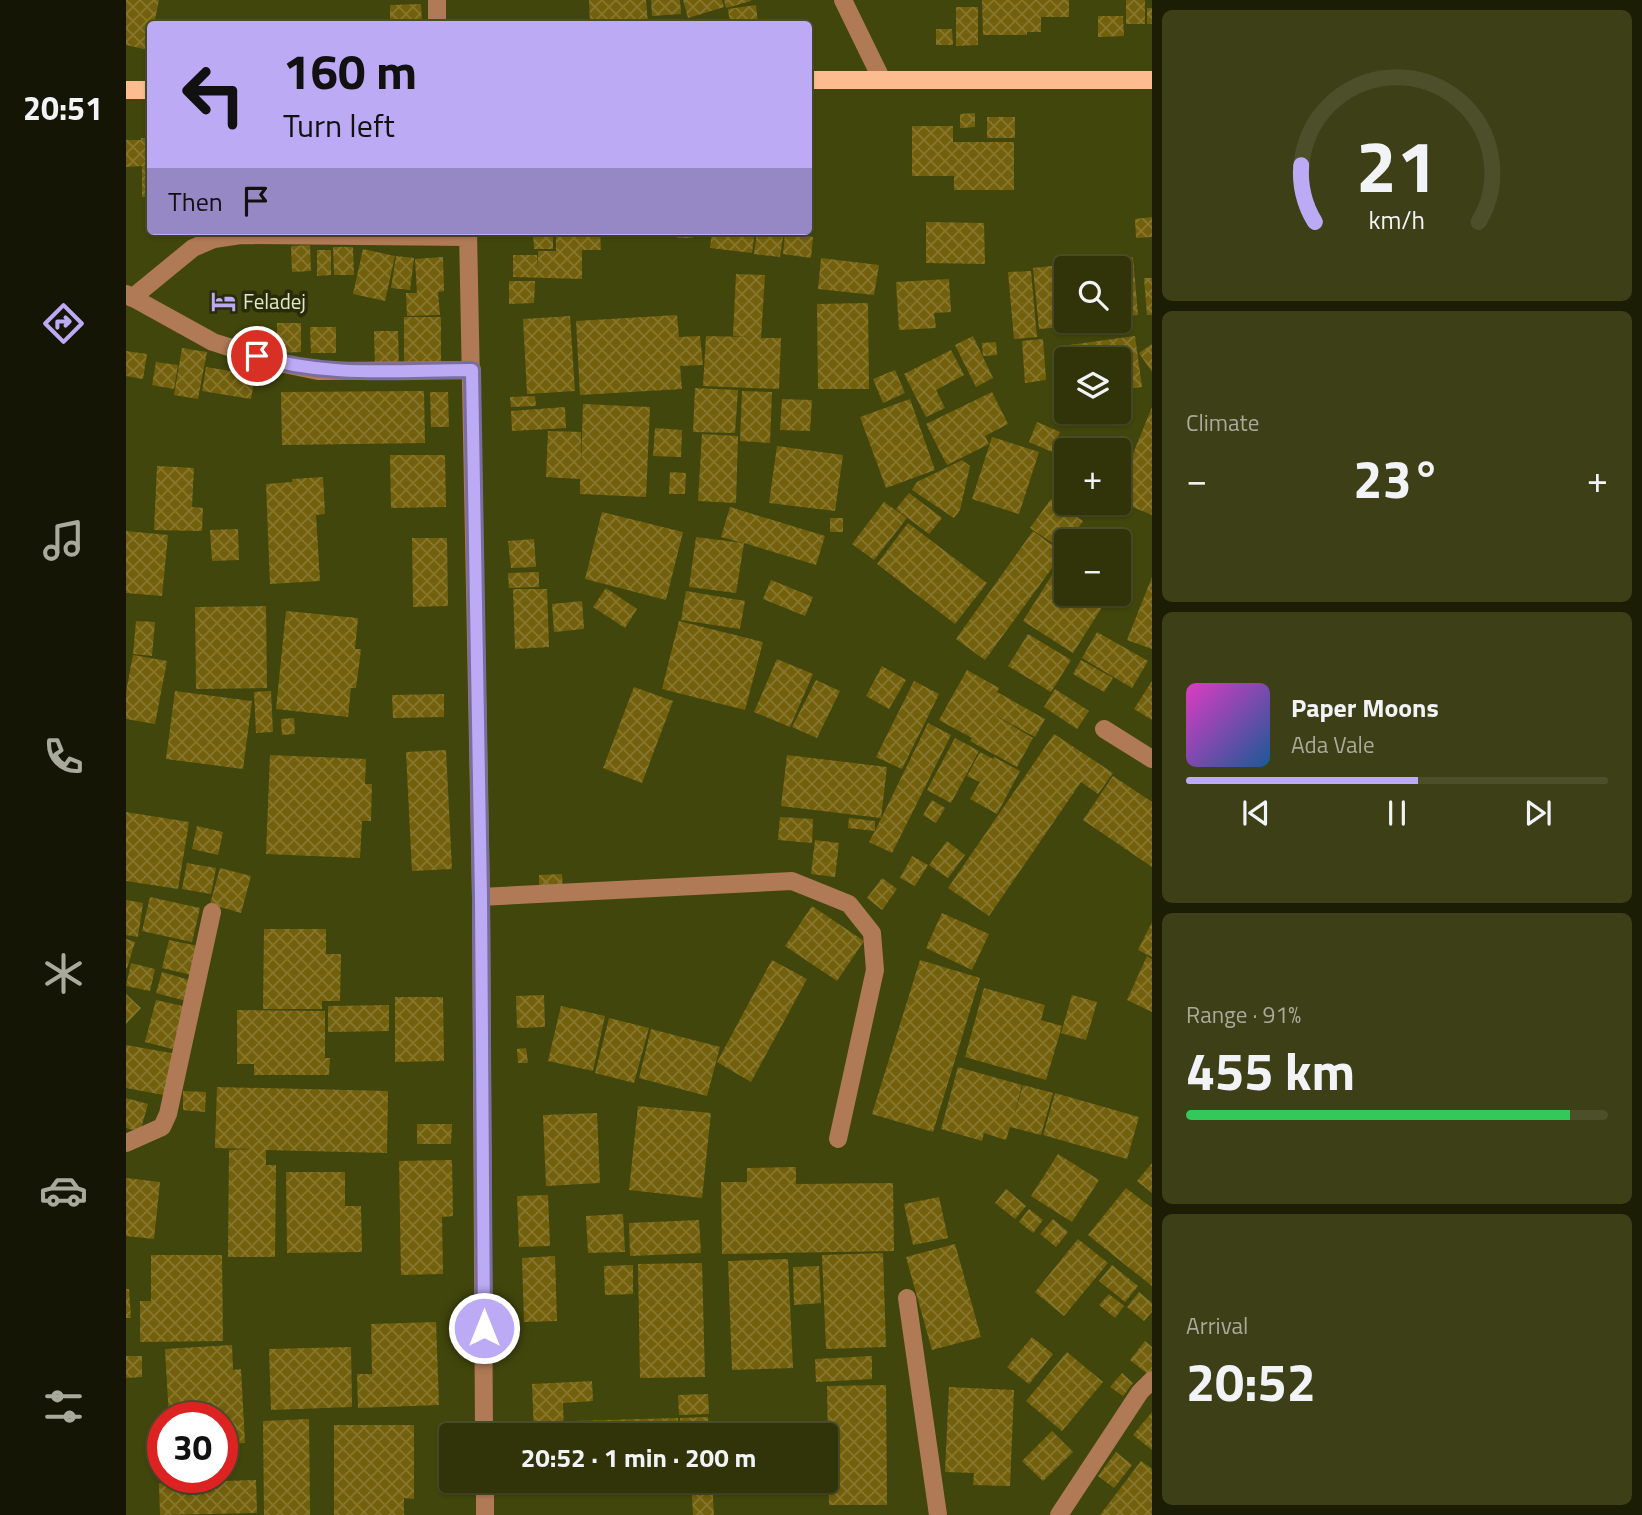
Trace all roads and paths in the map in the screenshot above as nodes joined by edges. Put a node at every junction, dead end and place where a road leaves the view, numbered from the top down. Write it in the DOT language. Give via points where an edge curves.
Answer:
graph roads {
  1 [pos="437,0"];
  2 [pos="843,0"];
  3 [pos="438,21"];
  4 [pos="812,80"];
  5 [pos="882,80"];
  6 [pos="1152,80"];
  7 [pos="126,90"];
  8 [pos="147,90"];
  9 [pos="236,235"];
  10 [pos="468,235"];
  11 [pos="129,296"];
  12 [pos="472,370"];
  13 [pos="1104,729"];
  14 [pos="1152,759"];
  15 [pos="481,897"];
  16 [pos="212,912"];
  17 [pos="838,1139"];
  18 [pos="126,1143"];
  19 [pos="907,1298"];
  20 [pos="1152,1380"];
  21 [pos="484,1423"];
  22 [pos="485,1493"];
  23 [pos="485,1515"];
  24 [pos="938,1515"];
  25 [pos="1059,1515"];
  1 -- 3 [label="street"];
  2 -- 5 [label="street"];
  4 -- 5 [label="main road"];
  5 -- 6 [label="main road"];
  7 -- 8 [label="main road"];
  9 -- 11 [label="street" via="193,248"];
  10 -- 12 [label="street"];
  11 -- 12 [label="street" via="213,342 279,363 318,371"];
  12 -- 15 [label="street"];
  13 -- 14 [label="street"];
  15 -- 17 [label="street" via="793,881 849,904 872,933 875,970"];
  15 -- 21 [label="street"];
  16 -- 18 [label="street" via="168,1114 162,1127"];
  19 -- 24 [label="street"];
  20 -- 25 [label="street"];
  22 -- 23 [label="street"];
}
